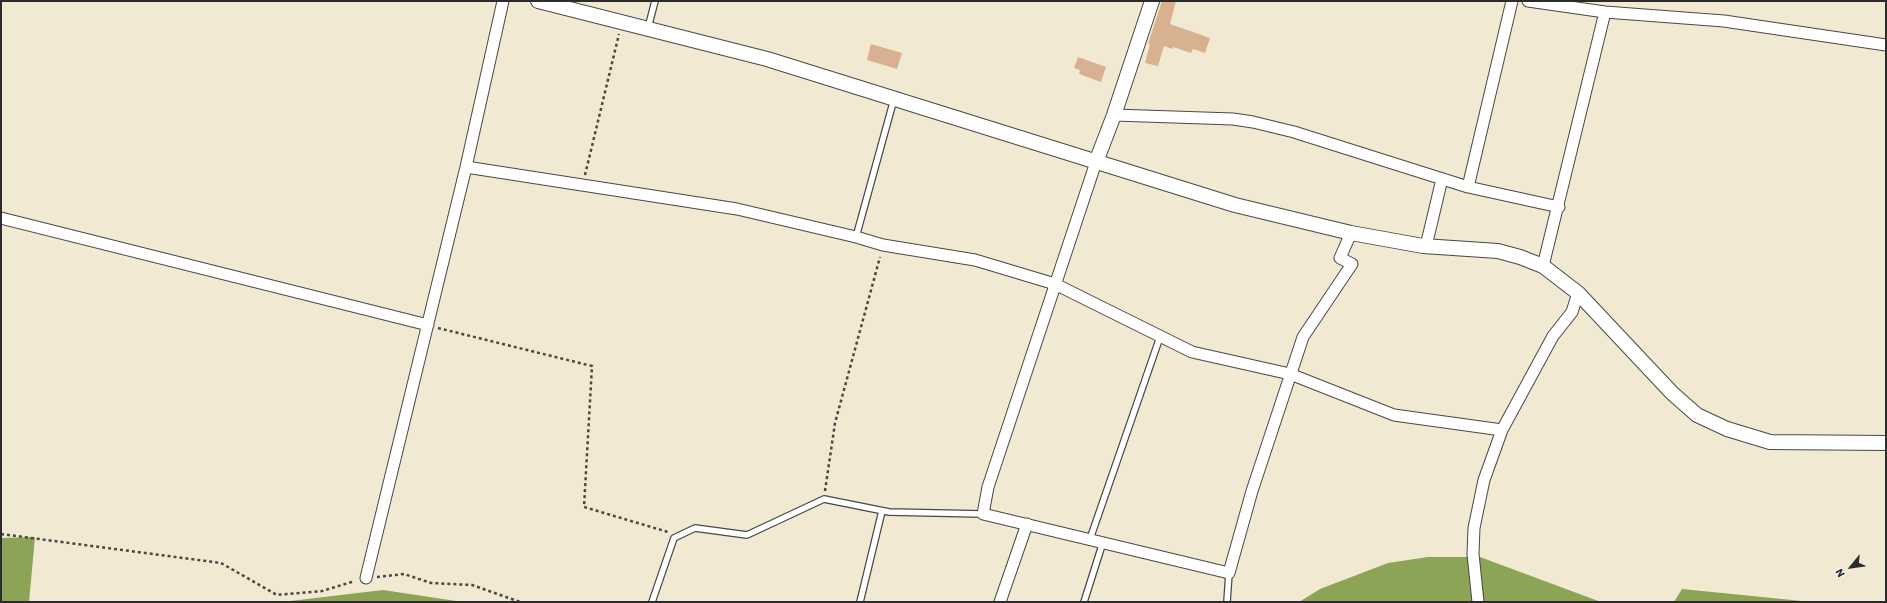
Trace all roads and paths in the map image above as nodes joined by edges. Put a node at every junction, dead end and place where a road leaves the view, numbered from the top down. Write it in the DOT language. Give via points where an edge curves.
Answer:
graph roads {
  1 [pos="503,1"];
  2 [pos="538,1"];
  3 [pos="655,1"];
  4 [pos="1152,1"];
  5 [pos="1512,1"];
  6 [pos="1528,1"];
  7 [pos="1605,12"];
  8 [pos="622,22"];
  9 [pos="648,28"];
  10 [pos="1886,44"];
  11 [pos="894,99"];
  12 [pos="1114,115"];
  13 [pos="1096,162"];
  14 [pos="466,167"];
  15 [pos="1442,179"];
  16 [pos="583,185"];
  17 [pos="1468,187"];
  18 [pos="1559,207"];
  19 [pos="1,218"];
  20 [pos="1351,233"];
  21 [pos="856,237"];
  22 [pos="883,245"];
  23 [pos="1426,246"];
  24 [pos="1543,266"];
  25 [pos="1055,284"];
  26 [pos="1578,293"];
  27 [pos="428,325"];
  28 [pos="1160,337"];
  29 [pos="1290,374"];
  30 [pos="1502,430"];
  31 [pos="1886,443"];
  32 [pos="824,499"];
  33 [pos="882,511"];
  34 [pos="983,514"];
  35 [pos="1027,524"];
  36 [pos="1,534"];
  37 [pos="680,535"];
  38 [pos="1090,539"];
  39 [pos="1103,542"];
  40 [pos="1229,573"];
  41 [pos="366,578"];
  42 [pos="520,602"];
  43 [pos="652,602"];
  44 [pos="860,602"];
  45 [pos="1000,602"];
  46 [pos="1084,602"];
  47 [pos="1227,602"];
  48 [pos="1478,602"];
  1 -- 14 [label="street"];
  2 -- 8 [label="street"];
  3 -- 9 [label="lane"];
  4 -- 12 [label="street"];
  5 -- 17 [label="street"];
  6 -- 7 [label="street"];
  7 -- 10 [label="street" via="1724,21"];
  7 -- 18 [label="street"];
  8 -- 9 [label="street"];
  8 -- 16 [label="path"];
  9 -- 11 [label="street" via="767,59"];
  11 -- 13 [label="street"];
  11 -- 21 [label="lane"];
  12 -- 13 [label="street"];
  12 -- 15 [label="street" via="1253,122 1294,132"];
  13 -- 20 [label="street" via="1235,204"];
  13 -- 25 [label="street"];
  14 -- 16 [label="street"];
  14 -- 27 [label="street"];
  15 -- 17 [label="street"];
  15 -- 23 [label="street"];
  16 -- 21 [label="street" via="737,209"];
  17 -- 18 [label="street"];
  18 -- 24 [label="street"];
  19 -- 27 [label="street"];
  20 -- 23 [label="street"];
  20 -- 29 [label="street" via="1340,258 1352,264 1303,337"];
  21 -- 22 [label="street"];
  22 -- 25 [label="street" via="976,260"];
  22 -- 32 [label="path" via="835,423"];
  23 -- 24 [label="street" via="1498,251"];
  24 -- 26 [label="street"];
  25 -- 28 [label="street"];
  25 -- 34 [label="street" via="988,487"];
  26 -- 30 [label="street" via="1572,312 1553,336"];
  26 -- 31 [label="street" via="1672,393 1703,418 1727,429 1770,442"];
  27 -- 37 [label="path" via="592,366 584,507"];
  27 -- 41 [label="street"];
  28 -- 29 [label="street" via="1192,352"];
  28 -- 38 [label="lane"];
  29 -- 30 [label="street" via="1394,415"];
  29 -- 40 [label="street" via="1252,491"];
  30 -- 48 [label="street" via="1484,480 1474,528 1473,554"];
  32 -- 33 [label="lane"];
  32 -- 37 [label="lane" via="747,535 695,528"];
  33 -- 34 [label="lane"];
  33 -- 44 [label="lane"];
  34 -- 35 [label="street"];
  35 -- 38 [label="street"];
  35 -- 45 [label="street"];
  36 -- 41 [label="path" via="221,563 276,595 322,591"];
  37 -- 43 [label="lane" via="674,538"];
  38 -- 39 [label="street"];
  39 -- 40 [label="street"];
  39 -- 46 [label="lane"];
  40 -- 47 [label="lane"];
  41 -- 42 [label="path" via="404,574 431,583 472,585"];
}
